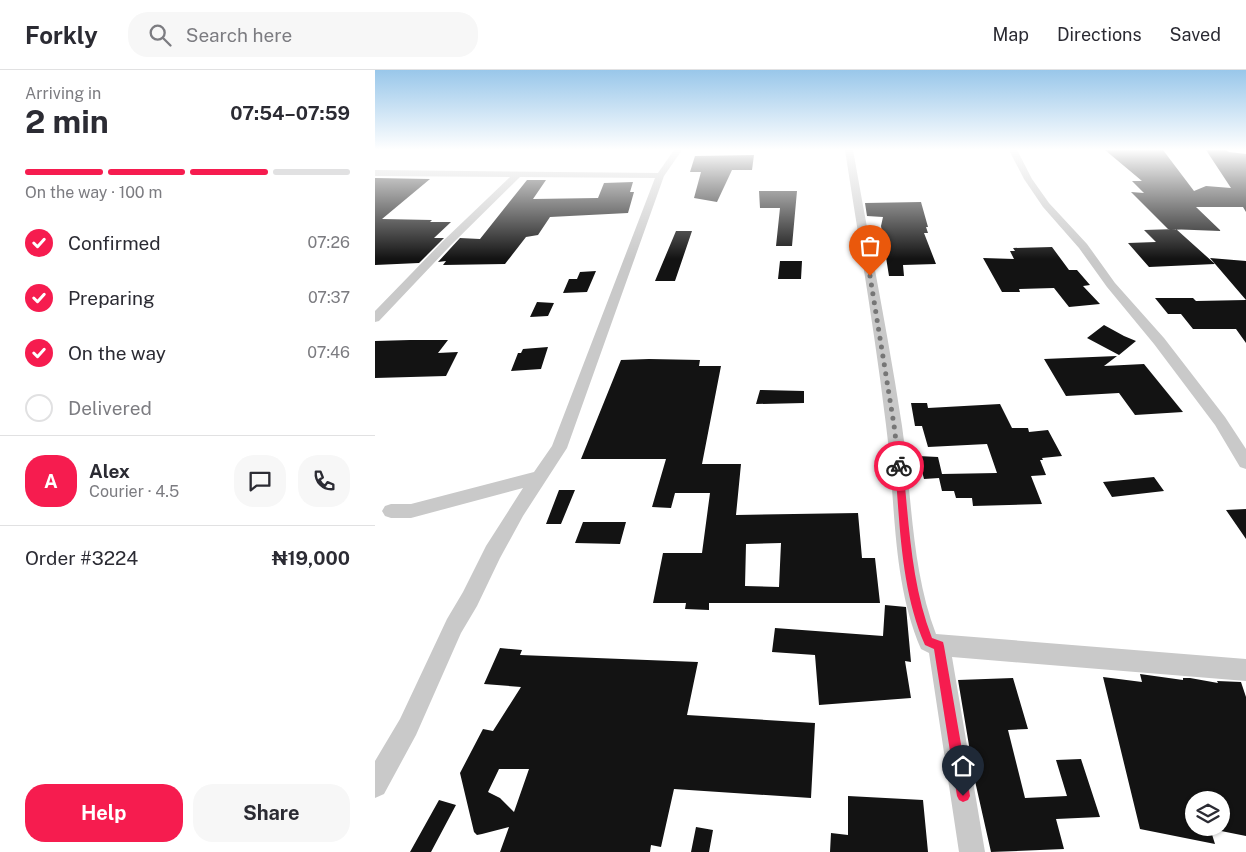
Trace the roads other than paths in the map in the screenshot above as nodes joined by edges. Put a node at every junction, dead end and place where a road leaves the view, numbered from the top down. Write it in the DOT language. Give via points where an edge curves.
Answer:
graph roads {
  1 [pos="506,186"];
  2 [pos="656,186"];
  3 [pos="855,186"];
  4 [pos="1033,186"];
  5 [pos="375,318"];
  6 [pos="1246,463"];
  7 [pos="539,476"];
  8 [pos="391,511"];
  9 [pos="939,646"];
  10 [pos="1246,670"];
  11 [pos="375,785"];
  12 [pos="973,852"];
  1 -- 5 [label="street"];
  2 -- 7 [label="street" via="572,417 559,448"];
  3 -- 9 [label="street" via="894,425 908,556 919,617 928,642"];
  4 -- 6 [label="street" via="1159,340 1220,421"];
  7 -- 8 [label="street" via="411,511"];
  7 -- 11 [label="street" via="493,552 454,626 408,727"];
  9 -- 10 [label="street"];
  9 -- 12 [label="street"];
}
